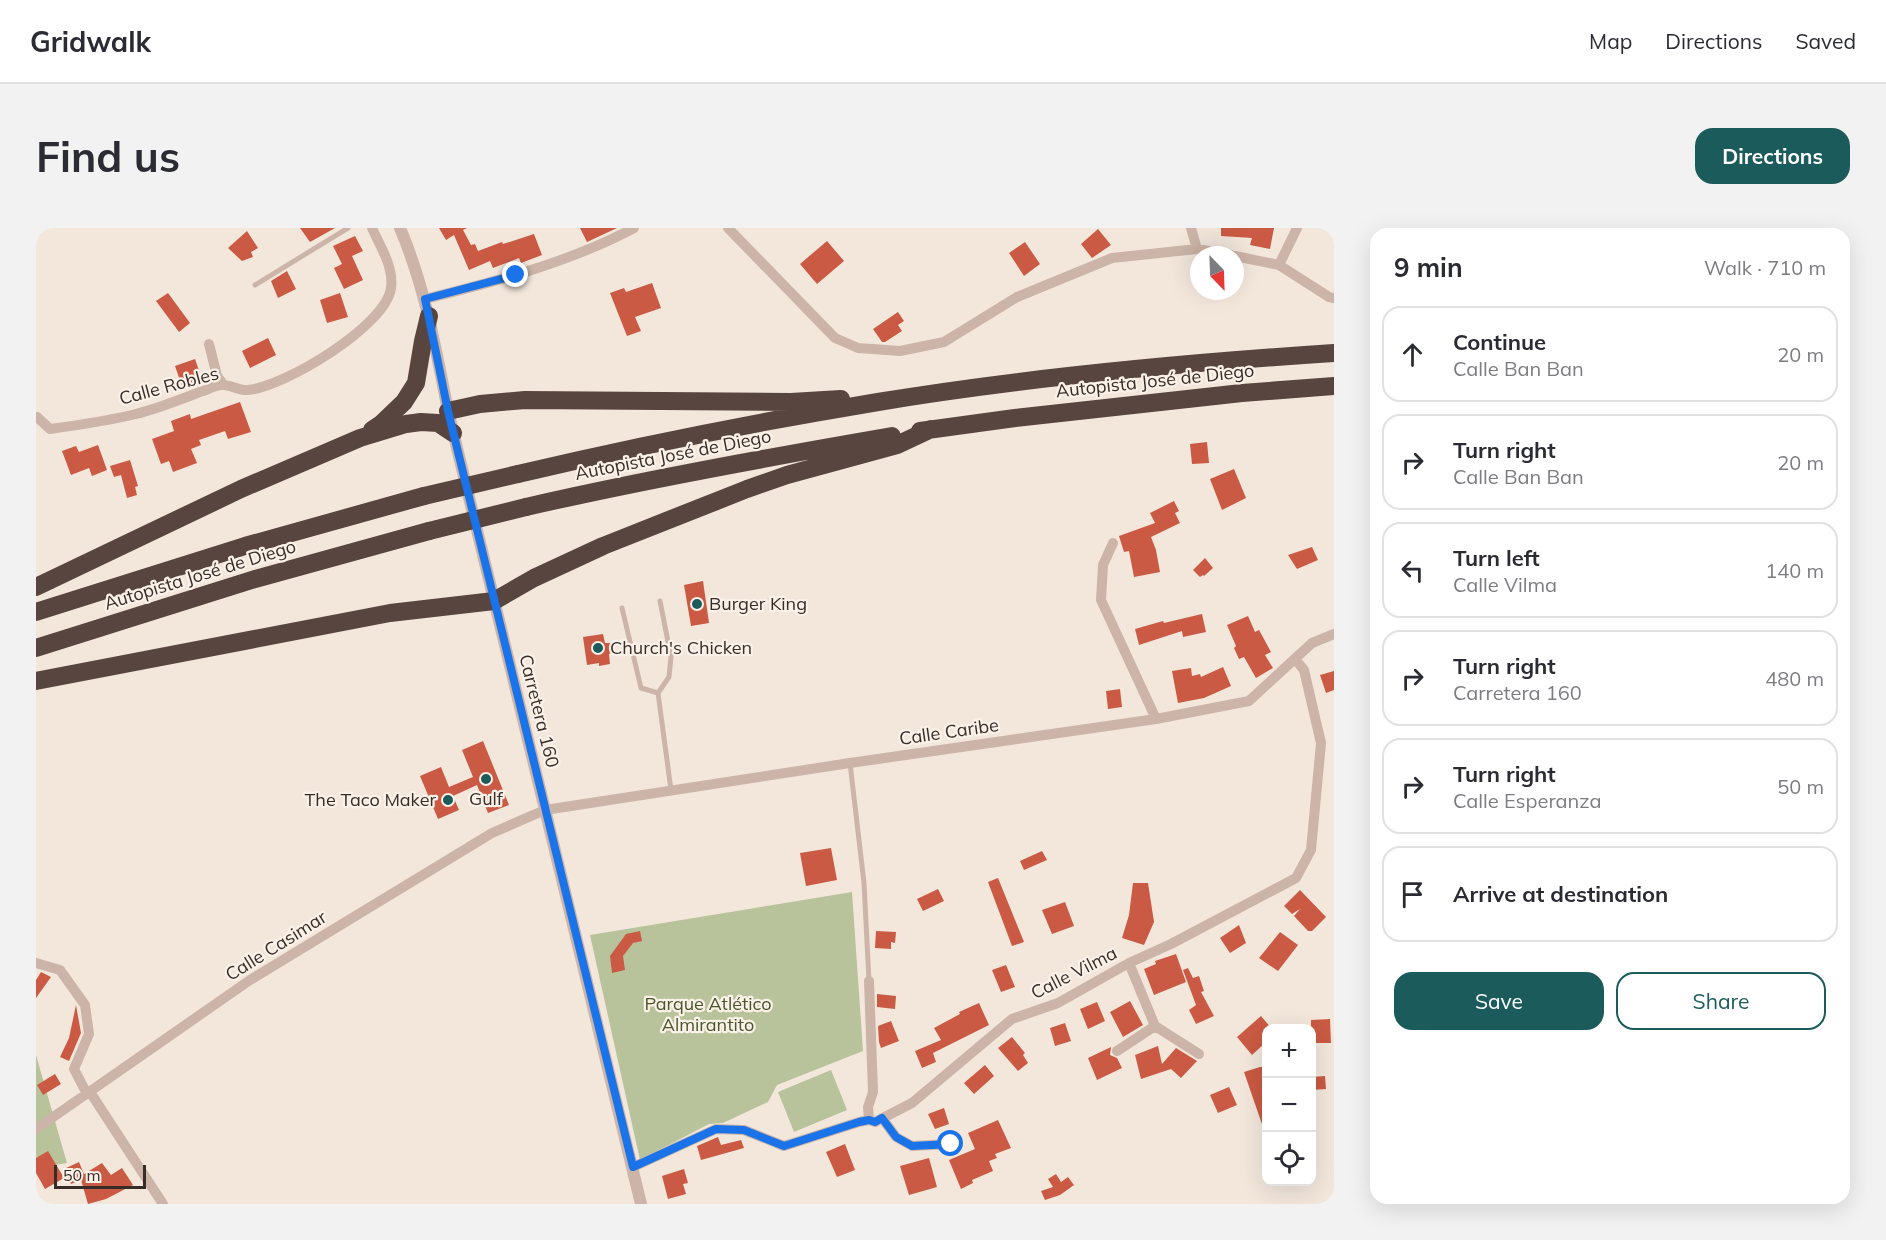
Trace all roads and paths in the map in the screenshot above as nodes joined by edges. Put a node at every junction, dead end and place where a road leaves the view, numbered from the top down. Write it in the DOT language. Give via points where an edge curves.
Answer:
graph roads {
  1 [pos="348,228"];
  2 [pos="372,228"];
  3 [pos="400,228"];
  4 [pos="634,228"];
  5 [pos="728,228"];
  6 [pos="1191,228"];
  7 [pos="1297,228"];
  8 [pos="1196,246"];
  9 [pos="1190,250"];
  10 [pos="1244,257"];
  11 [pos="1280,265"];
  12 [pos="255,285"];
  13 [pos="1334,298"];
  14 [pos="427,308"];
  15 [pos="209,344"];
  16 [pos="1334,353"];
  17 [pos="223,384"];
  18 [pos="1334,386"];
  19 [pos="881,401"];
  20 [pos="448,411"];
  21 [pos="37,417"];
  22 [pos="931,429"];
  23 [pos="453,432"];
  24 [pos="360,438"];
  25 [pos="1113,543"];
  26 [pos="36,587"];
  27 [pos="494,601"];
  28 [pos="660,601"];
  29 [pos="622,608"];
  30 [pos="36,612"];
  31 [pos="1334,634"];
  32 [pos="36,648"];
  33 [pos="1295,659"];
  34 [pos="36,681"];
  35 [pos="658,693"];
  36 [pos="1156,718"];
  37 [pos="849,763"];
  38 [pos="671,790"];
  39 [pos="545,810"];
  40 [pos="36,963"];
  41 [pos="1129,963"];
  42 [pos="869,981"];
  43 [pos="1155,1026"];
  44 [pos="1117,1051"];
  45 [pos="1199,1054"];
  46 [pos="89,1093"];
  47 [pos="882,1118"];
  48 [pos="869,1120"];
  49 [pos="36,1129"];
  50 [pos="951,1144"];
  51 [pos="633,1167"];
  52 [pos="163,1204"];
  53 [pos="641,1204"];
  1 -- 12 [label="lane"];
  2 -- 17 [label="street, Calle Robles" via="390,271 392,287 377,314 342,345 279,381 246,391"];
  3 -- 14 [label="street, Carretera 160"];
  4 -- 14 [label="street" via="561,261"];
  5 -- 9 [label="street" via="835,338 858,348 900,351 944,342 1017,297 1112,258"];
  6 -- 8 [label="street"];
  7 -- 11 [label="street"];
  10 -- 11 [label="street"];
  11 -- 13 [label="street"];
  14 -- 20 [label="street, Carretera 160"];
  14 -- 24 [label="highway" via="416,383 391,416"];
  15 -- 17 [label="street" via="217,376"];
  16 -- 19 [label="highway, Autopista José de Diego" via="1158,366"];
  17 -- 21 [label="street, Calle Robles" via="136,414 86,424 50,429"];
  18 -- 22 [label="highway, Autopista José de Diego" via="1219,395"];
  19 -- 20 [label="highway" via="863,397 791,402 525,400"];
  19 -- 30 [label="highway, Autopista José de Diego, bridge" via="636,447 424,496 245,546"];
  20 -- 23 [label="street, Carretera 160"];
  22 -- 27 [label="highway" via="897,445 787,475 703,506 603,546"];
  22 -- 32 [label="highway, Autopista José de Diego, bridge" via="725,465 526,507 255,579"];
  23 -- 24 [label="highway" via="438,423 421,422"];
  23 -- 27 [label="street, Carretera 160"];
  24 -- 26 [label="highway" via="241,489"];
  25 -- 36 [label="street" via="1103,565 1101,600"];
  27 -- 34 [label="highway" via="390,614"];
  27 -- 39 [label="street, Carretera 160"];
  28 -- 35 [label="lane" via="671,657 669,678"];
  29 -- 35 [label="lane" via="641,688"];
  31 -- 33 [label="street, Calle Caribe" via="1312,643"];
  33 -- 36 [label="street, Calle Caribe" via="1249,701"];
  33 -- 41 [label="street, Calle Vilma" via="1304,670 1321,743 1311,850 1301,869 1296,878"];
  35 -- 38 [label="lane"];
  36 -- 37 [label="street, Calle Caribe"];
  37 -- 38 [label="street, Calle Caribe"];
  37 -- 42 [label="lane" via="864,883"];
  38 -- 39 [label="street, Calle Caribe"];
  39 -- 46 [label="street, Calle Casimar" via="492,833 250,980"];
  39 -- 51 [label="street, Carretera 160"];
  40 -- 46 [label="street" via="60,970 85,1005 89,1034 74,1070"];
  41 -- 43 [label="street"];
  41 -- 47 [label="street, Calle Vilma" via="1058,1003 1012,1019 912,1103"];
  42 -- 48 [label="street" via="873,1092"];
  43 -- 44 [label="street"];
  43 -- 45 [label="street"];
  46 -- 49 [label="street, Calle Casimar"];
  46 -- 52 [label="street"];
  47 -- 48 [label="street, Calle Vilma"];
  47 -- 50 [label="street" via="896,1137 912,1146"];
  48 -- 51 [label="street, Calle Vilma" via="784,1146 744,1130 716,1129"];
  51 -- 53 [label="street, Carretera 160"];
}
